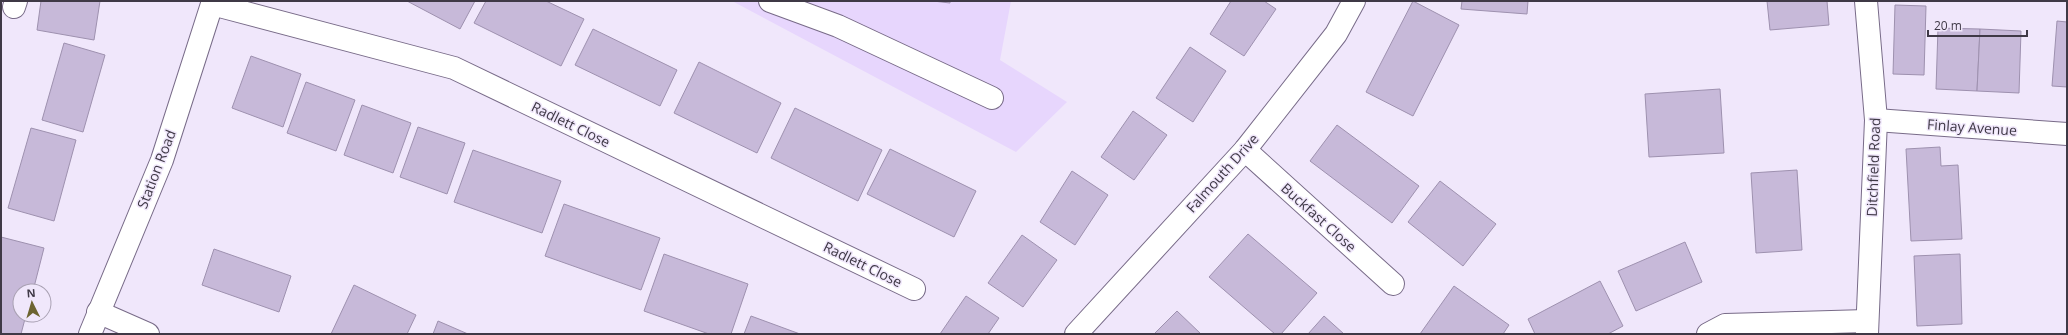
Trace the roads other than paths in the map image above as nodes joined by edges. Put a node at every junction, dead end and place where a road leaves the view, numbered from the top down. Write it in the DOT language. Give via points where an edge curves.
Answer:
graph roads {
  1 [pos="770,1"];
  2 [pos="1354,1"];
  3 [pos="1866,1"];
  4 [pos="212,3"];
  5 [pos="992,98"];
  6 [pos="1876,120"];
  7 [pos="2067,134"];
  8 [pos="1245,150"];
  9 [pos="1393,284"];
  10 [pos="914,289"];
  11 [pos="98,312"];
  12 [pos="1867,328"];
  13 [pos="90,334"];
  14 [pos="148,334"];
  15 [pos="1076,334"];
  16 [pos="1708,334"];
  1 -- 5 [label="street" via="838,26"];
  2 -- 8 [label="street, Falmouth Drive" via="1336,34"];
  3 -- 6 [label="street, Ditchfield Road"];
  4 -- 10 [label="street, Radlett Close" via="454,68"];
  4 -- 11 [label="street, Station Road" via="162,160"];
  6 -- 7 [label="street, Finlay Avenue"];
  6 -- 12 [label="street, Ditchfield Road"];
  8 -- 9 [label="street, Buckfast Close"];
  8 -- 15 [label="street, Falmouth Drive"];
  11 -- 13 [label="street, Station Road"];
  11 -- 14 [label="street"];
  12 -- 16 [label="street" via="1725,325"];
}
